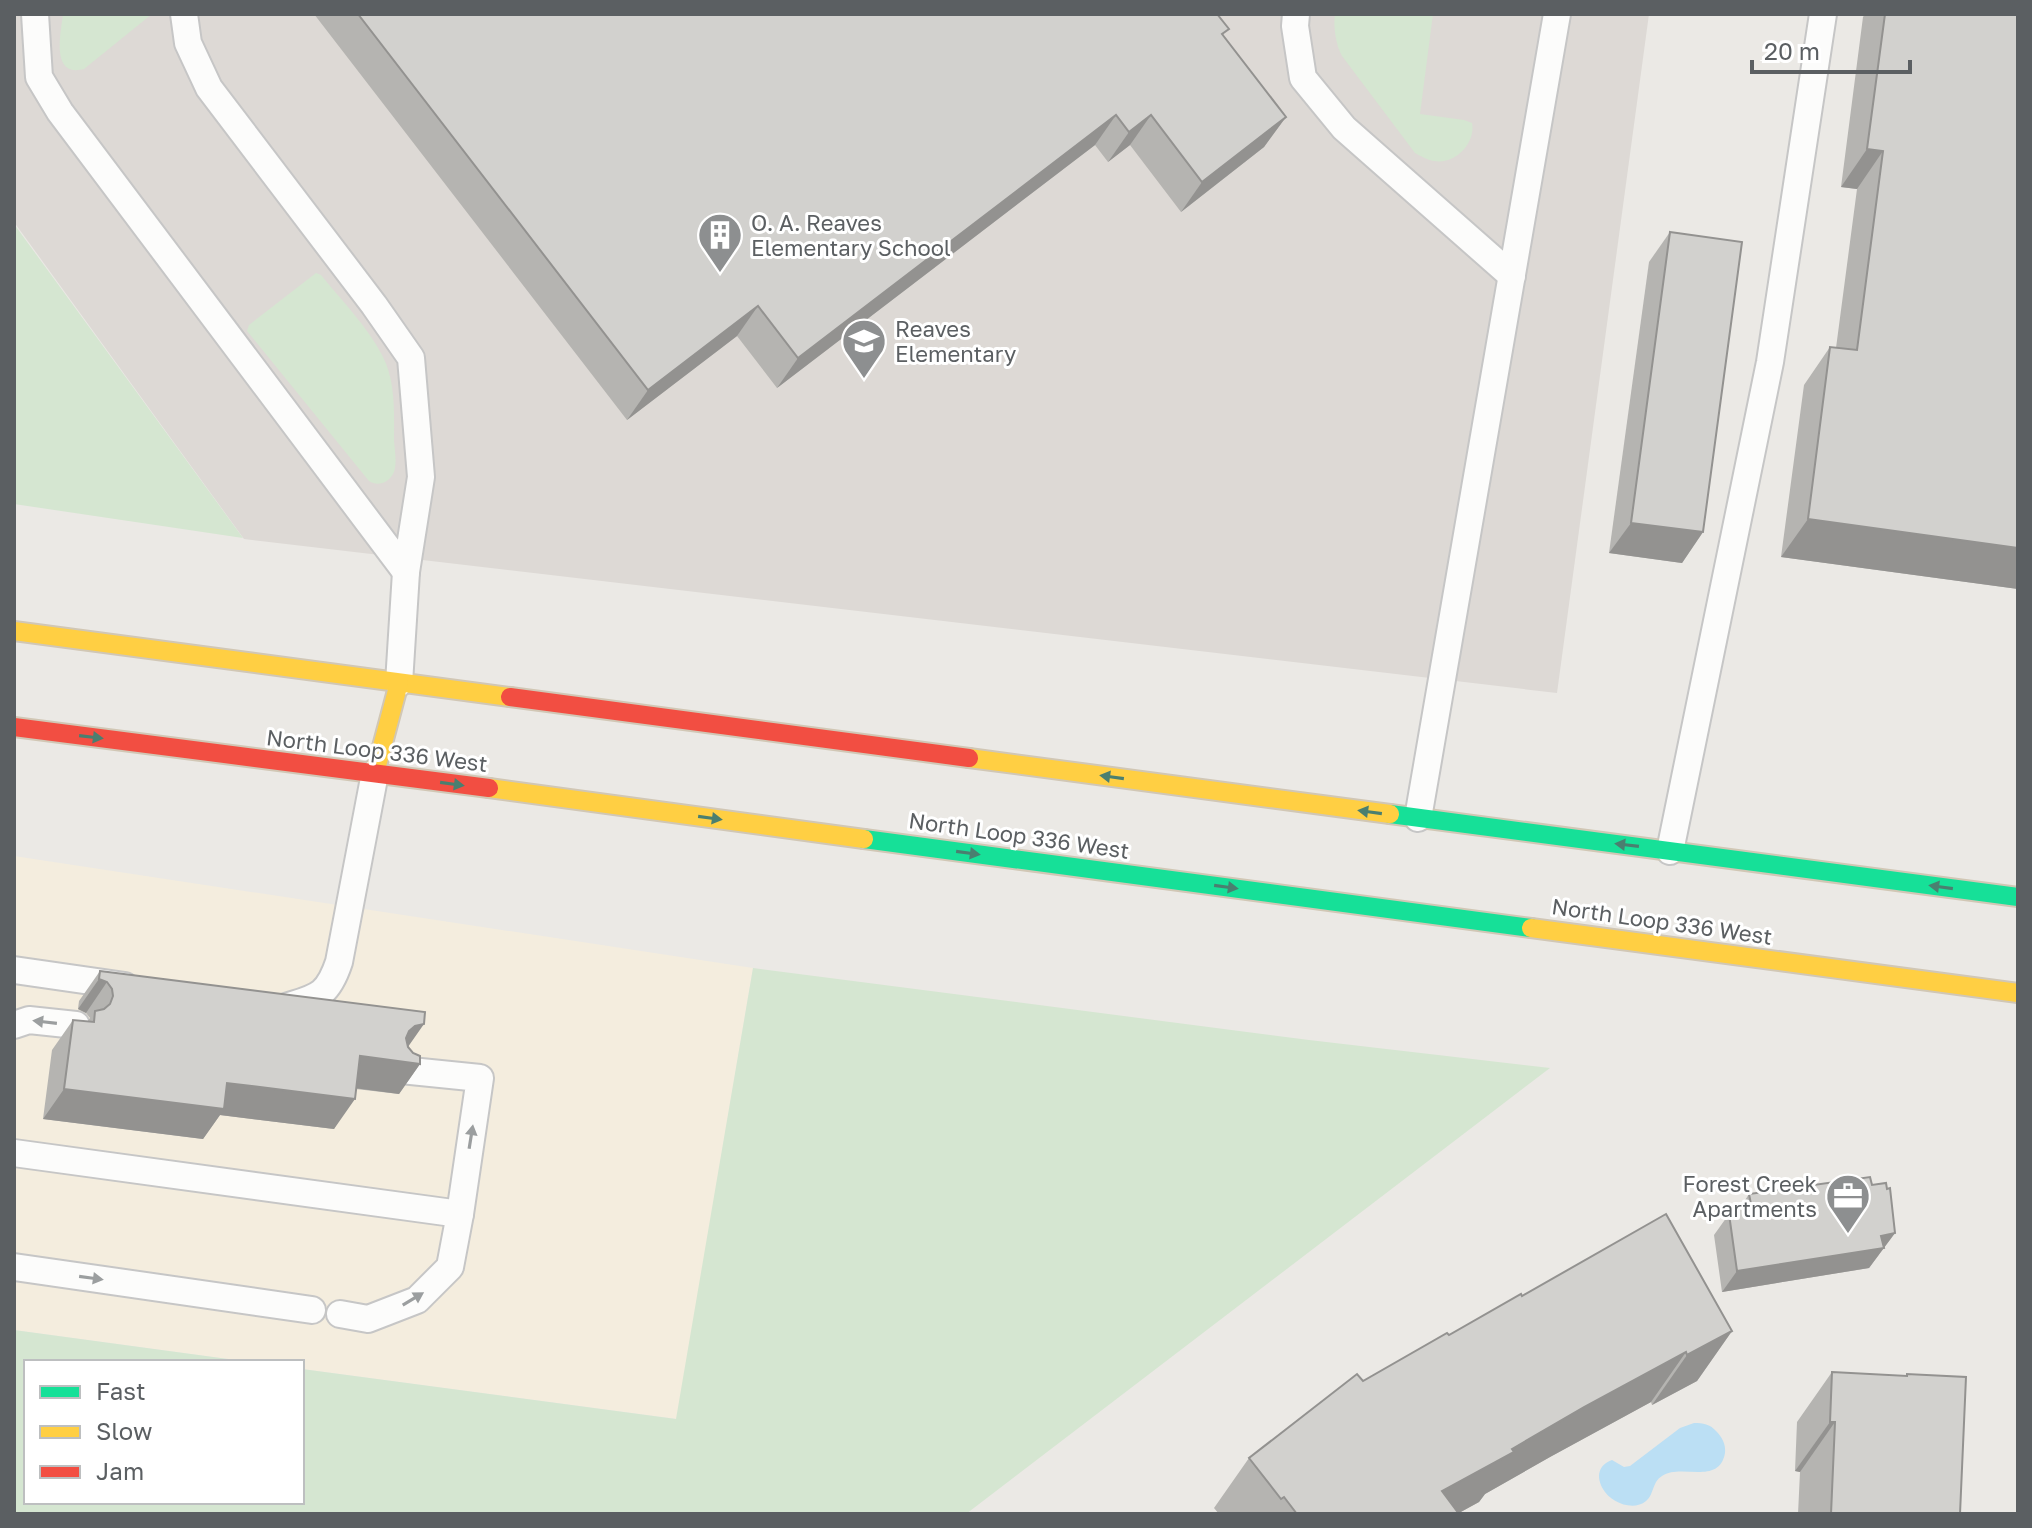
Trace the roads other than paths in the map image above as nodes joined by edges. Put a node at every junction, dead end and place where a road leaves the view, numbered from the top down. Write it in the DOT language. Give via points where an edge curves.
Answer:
graph roads {
  1 [pos="35,14"];
  2 [pos="184,14"];
  3 [pos="1296,14"];
  4 [pos="1557,14"];
  5 [pos="1823,14"];
  6 [pos="1512,276"];
  7 [pos="406,572"];
  8 [pos="14,631"];
  9 [pos="399,683"];
  10 [pos="14,727"];
  11 [pos="375,773"];
  12 [pos="1418,818"];
  13 [pos="1670,851"];
  14 [pos="2018,897"];
  15 [pos="14,970"];
  16 [pos="156,990"];
  17 [pos="2018,993"];
  18 [pos="251,1004"];
  19 [pos="14,1025"];
  20 [pos="76,1025"];
  21 [pos="401,1070"];
  22 [pos="14,1153"];
  23 [pos="460,1214"];
  24 [pos="14,1267"];
  25 [pos="312,1310"];
  26 [pos="340,1314"];
  1 -- 7 [label="lane" via="39,77 60,112"];
  2 -- 7 [label="lane" via="188,43 209,88 411,358 421,477"];
  3 -- 6 [label="lane" via="1303,78 1344,128"];
  4 -- 6 [label="lane"];
  5 -- 13 [label="lane" via="1770,362"];
  6 -- 12 [label="lane"];
  7 -- 9 [label="lane"];
  8 -- 9 [label="main road"];
  9 -- 11 [label="main road"];
  12 -- 9 [label="main road, one-way"];
  10 -- 11 [label="main road, North Loop 336 West, one-way"];
  11 -- 17 [label="main road, North Loop 336 West, one-way"];
  11 -- 18 [label="lane" via="333,980 318,997 283,1008"];
  13 -- 12 [label="main road, one-way"];
  14 -- 13 [label="main road, one-way"];
  15 -- 16 [label="lane"];
  20 -- 19 [label="lane, one-way" via="29,1020"];
  23 -- 21 [label="lane, one-way" via="480,1078"];
  22 -- 23 [label="lane"];
  26 -- 23 [label="lane, one-way" via="368,1319 417,1300 450,1267"];
  24 -- 25 [label="lane, one-way"];
}
